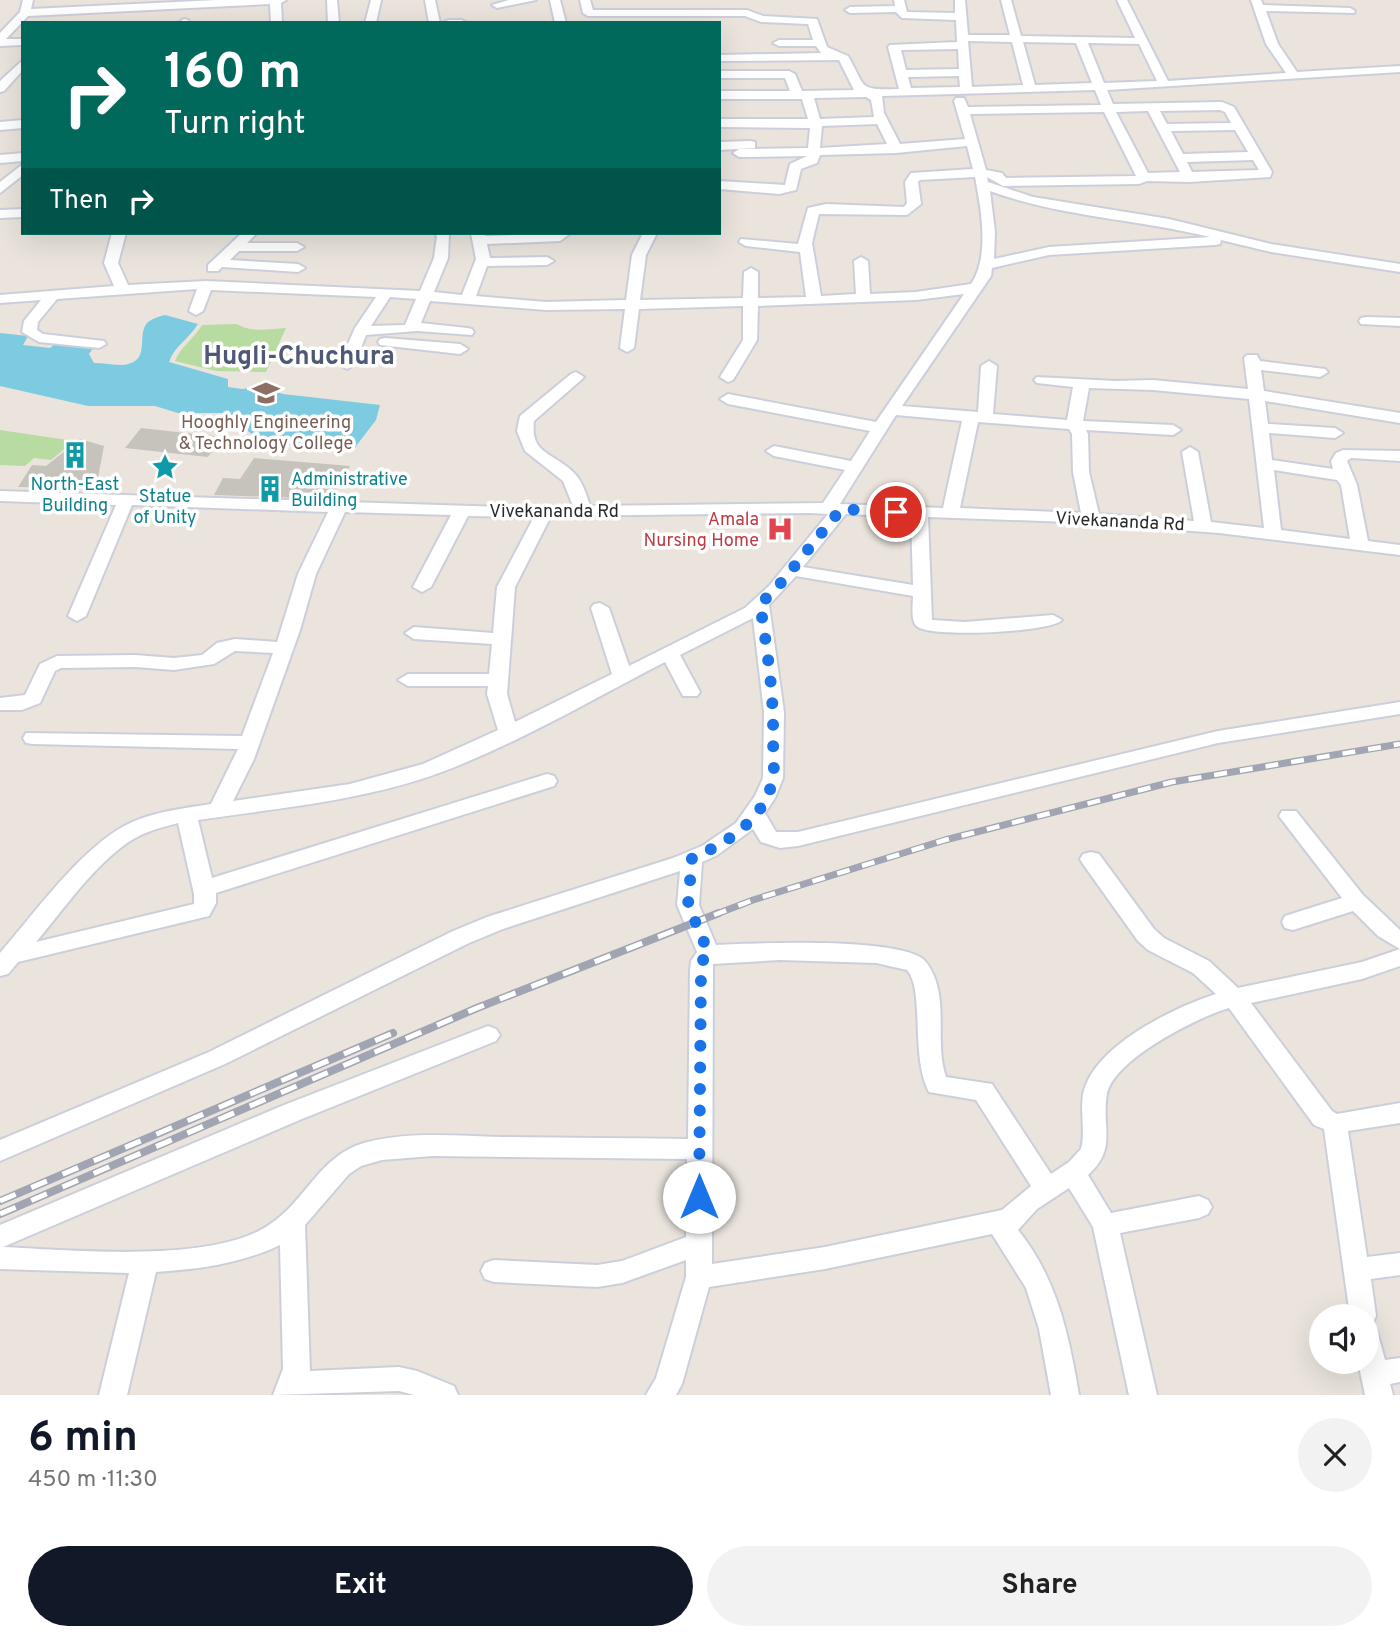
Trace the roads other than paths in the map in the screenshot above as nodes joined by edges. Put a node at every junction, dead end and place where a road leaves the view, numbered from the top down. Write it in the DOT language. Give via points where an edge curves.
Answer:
graph roads {
  1 [pos="28,0"];
  2 [pos="281,0"];
  3 [pos="332,0"];
  4 [pos="376,0"];
  5 [pos="430,0"];
  6 [pos="531,0"];
  7 [pos="555,0"];
  8 [pos="586,0"];
  9 [pos="960,0"];
  10 [pos="1006,0"];
  11 [pos="1122,0"];
  12 [pos="245,1"];
  13 [pos="275,1"];
  14 [pos="166,3"];
  15 [pos="100,4"];
  16 [pos="1257,4"];
  17 [pos="497,5"];
  18 [pos="900,5"];
  19 [pos="850,9"];
  20 [pos="77,10"];
  21 [pos="1350,11"];
  22 [pos="696,12"];
  23 [pos="25,13"];
  24 [pos="962,17"];
  25 [pos="76,21"];
  26 [pos="152,21"];
  27 [pos="277,21"];
  28 [pos="334,21"];
  29 [pos="371,21"];
  30 [pos="435,21"];
  31 [pos="560,21"];
  32 [pos="1,37"];
  33 [pos="1018,40"];
  34 [pos="1081,41"];
  35 [pos="1142,41"];
  36 [pos="21,42"];
  37 [pos="964,42"];
  38 [pos="779,43"];
  39 [pos="820,43"];
  40 [pos="840,56"];
  41 [pos="721,58"];
  42 [pos="733,58"];
  43 [pos="8,63"];
  44 [pos="21,63"];
  45 [pos="21,65"];
  46 [pos="1400,69"];
  47 [pos="965,72"];
  48 [pos="735,74"];
  49 [pos="901,74"];
  50 [pos="1292,74"];
  51 [pos="721,75"];
  52 [pos="1164,84"];
  53 [pos="1098,86"];
  54 [pos="0,88"];
  55 [pos="1030,88"];
  56 [pos="21,89"];
  57 [pos="961,90"];
  58 [pos="906,91"];
  59 [pos="871,92"];
  60 [pos="721,95"];
  61 [pos="802,95"];
  62 [pos="1152,107"];
  63 [pos="1108,108"];
  64 [pos="963,111"];
  65 [pos="881,120"];
  66 [pos="814,121"];
  67 [pos="721,123"];
  68 [pos="21,124"];
  69 [pos="0,126"];
  70 [pos="1239,126"];
  71 [pos="1163,128"];
  72 [pos="971,142"];
  73 [pos="721,146"];
  74 [pos="896,149"];
  75 [pos="792,151"];
  76 [pos="815,151"];
  77 [pos="739,153"];
  78 [pos="1257,156"];
  79 [pos="21,157"];
  80 [pos="1178,158"];
  81 [pos="0,159"];
  82 [pos="21,171"];
  83 [pos="981,176"];
  84 [pos="1144,177"];
  85 [pos="1189,178"];
  86 [pos="721,185"];
  87 [pos="0,188"];
  88 [pos="21,213"];
  89 [pos="0,214"];
  90 [pos="118,235"];
  91 [pos="248,235"];
  92 [pos="444,235"];
  93 [pos="562,235"];
  94 [pos="649,235"];
  95 [pos="479,236"];
  96 [pos="1237,239"];
  97 [pos="746,242"];
  98 [pos="238,247"];
  99 [pos="297,247"];
  100 [pos="806,249"];
  101 [pos="547,261"];
  102 [pos="862,261"];
  103 [pos="482,262"];
  104 [pos="218,263"];
  105 [pos="987,265"];
  106 [pos="298,268"];
  107 [pos="1400,268"];
  108 [pos="751,272"];
  109 [pos="200,285"];
  110 [pos="976,288"];
  111 [pos="124,291"];
  112 [pos="386,292"];
  113 [pos="54,294"];
  114 [pos="427,295"];
  115 [pos="863,298"];
  116 [pos="0,299"];
  117 [pos="467,300"];
  118 [pos="814,300"];
  119 [pos="752,302"];
  120 [pos="631,303"];
  121 [pos="196,311"];
  122 [pos="1366,321"];
  123 [pos="1400,322"];
  124 [pos="412,326"];
  125 [pos="467,332"];
  126 [pos="359,336"];
  127 [pos="99,344"];
  128 [pos="627,348"];
  129 [pos="460,349"];
  130 [pos="1253,361"];
  131 [pos="347,364"];
  132 [pos="989,366"];
  133 [pos="1320,372"];
  134 [pos="576,377"];
  135 [pos="728,377"];
  136 [pos="1042,380"];
  137 [pos="1082,383"];
  138 [pos="1257,395"];
  139 [pos="728,399"];
  140 [pos="892,410"];
  141 [pos="978,418"];
  142 [pos="1400,418"];
  143 [pos="1074,425"];
  144 [pos="881,428"];
  145 [pos="1261,428"];
  146 [pos="1173,430"];
  147 [pos="1335,433"];
  148 [pos="774,451"];
  149 [pos="1190,452"];
  150 [pos="1400,456"];
  151 [pos="1266,464"];
  152 [pos="857,467"];
  153 [pos="1343,476"];
  154 [pos="5,497"];
  155 [pos="126,500"];
  156 [pos="339,507"];
  157 [pos="835,509"];
  158 [pos="461,511"];
  159 [pos="546,512"];
  160 [pos="583,512"];
  161 [pos="919,513"];
  162 [pos="0,514"];
  163 [pos="950,514"];
  164 [pos="1091,518"];
  165 [pos="1203,526"];
  166 [pos="1273,534"];
  167 [pos="1360,545"];
  168 [pos="1400,550"];
  169 [pos="792,570"];
  170 [pos="422,587"];
  171 [pos="921,592"];
  172 [pos="760,604"];
  173 [pos="600,608"];
  174 [pos="77,616"];
  175 [pos="1052,620"];
  176 [pos="414,634"];
  177 [pos="501,639"];
  178 [pos="284,648"];
  179 [pos="670,654"];
  180 [pos="623,677"];
  181 [pos="408,680"];
  182 [pos="498,680"];
  183 [pos="690,692"];
  184 [pos="0,704"];
  185 [pos="1400,708"];
  186 [pos="509,733"];
  187 [pos="33,738"];
  188 [pos="249,743"];
  189 [pos="547,781"];
  190 [pos="218,810"];
  191 [pos="755,813"];
  192 [pos="186,815"];
  193 [pos="1289,816"];
  194 [pos="692,858"];
  195 [pos="1091,859"];
  196 [pos="203,889"];
  197 [pos="1359,901"];
  198 [pos="1293,922"];
  199 [pos="1400,941"];
  200 [pos="709,954"];
  201 [pos="1400,957"];
  202 [pos="4,962"];
  203 [pos="1236,1000"];
  204 [pos="488,1035"];
  205 [pos="1400,1113"];
  206 [pos="1335,1124"];
  207 [pos="700,1149"];
  208 [pos="0,1150"];
  209 [pos="1073,1173"];
  210 [pos="1047,1190"];
  211 [pos="1199,1207"];
  212 [pos="1007,1220"];
  213 [pos="292,1222"];
  214 [pos="1105,1226"];
  215 [pos="0,1237"];
  216 [pos="699,1244"];
  217 [pos="0,1258"];
  218 [pos="145,1262"];
  219 [pos="1400,1264"];
  220 [pos="1356,1269"];
  221 [pos="495,1270"];
  222 [pos="699,1277"];
  223 [pos="1361,1304"];
  224 [pos="290,1389"];
  225 [pos="113,1395"];
  226 [pos="444,1395"];
  227 [pos="660,1395"];
  228 [pos="1065,1395"];
  229 [pos="1143,1395"];
  1 -- 23 [label="street"];
  2 -- 13 [label="street"];
  3 -- 28 [label="street"];
  4 -- 29 [label="street"];
  5 -- 30 [label="street"];
  6 -- 17 [label="street"];
  7 -- 31 [label="street"];
  8 -- 22 [label="street" via="587,13"];
  9 -- 24 [label="street"];
  10 -- 33 [label="street"];
  11 -- 35 [label="street"];
  12 -- 13 [label="street"];
  12 -- 14 [label="street"];
  13 -- 27 [label="street"];
  14 -- 15 [label="street"];
  14 -- 26 [label="street"];
  15 -- 20 [label="street"];
  16 -- 21 [label="street"];
  16 -- 50 [label="street" via="1272,44"];
  18 -- 19 [label="street"];
  18 -- 24 [label="street" via="902,15"];
  20 -- 23 [label="street"];
  20 -- 25 [label="street"];
  22 -- 39 [label="street" via="808,20 815,24"];
  23 -- 32 [label="street"];
  24 -- 37 [label="street"];
  32 -- 36 [label="street"];
  33 -- 34 [label="street"];
  33 -- 37 [label="street"];
  33 -- 55 [label="street"];
  34 -- 35 [label="street"];
  34 -- 53 [label="street"];
  35 -- 52 [label="street"];
  37 -- 47 [label="street"];
  37 -- 49 [label="street" via="894,47"];
  38 -- 39 [label="street"];
  39 -- 40 [label="street" via="825,53"];
  40 -- 42 [label="street"];
  40 -- 59 [label="street" via="847,61 857,87"];
  41 -- 42 [label="street"];
  42 -- 48 [label="street"];
  43 -- 44 [label="street"];
  45 -- 54 [label="street"];
  46 -- 50 [label="street"];
  47 -- 49 [label="street"];
  47 -- 57 [label="street"];
  48 -- 51 [label="street"];
  48 -- 61 [label="street" via="789,74"];
  49 -- 58 [label="street"];
  50 -- 52 [label="street"];
  52 -- 53 [label="street"];
  53 -- 55 [label="street"];
  53 -- 63 [label="street"];
  54 -- 56 [label="street"];
  55 -- 57 [label="street"];
  57 -- 58 [label="street"];
  57 -- 64 [label="street"];
  58 -- 59 [label="street"];
  59 -- 61 [label="street"];
  59 -- 65 [label="street" via="877,98"];
  60 -- 61 [label="street"];
  61 -- 66 [label="street"];
  62 -- 63 [label="street"];
  62 -- 70 [label="street" via="1222,106 1230,110"];
  62 -- 71 [label="street"];
  63 -- 64 [label="street"];
  63 -- 84 [label="street"];
  64 -- 72 [label="street"];
  65 -- 66 [label="street"];
  65 -- 74 [label="street"];
  66 -- 67 [label="street"];
  66 -- 76 [label="street"];
  68 -- 69 [label="street"];
  70 -- 71 [label="street"];
  70 -- 78 [label="street"];
  71 -- 80 [label="street"];
  72 -- 74 [label="street"];
  72 -- 83 [label="street"];
  73 -- 75 [label="street" via="774,145"];
  74 -- 76 [label="street"];
  75 -- 76 [label="street"];
  75 -- 77 [label="street"];
  76 -- 86 [label="street" via="810,163 795,167 793,184 786,189"];
  78 -- 80 [label="street"];
  78 -- 85 [label="street" via="1265,174"];
  79 -- 81 [label="street"];
  80 -- 85 [label="street"];
  82 -- 87 [label="street"];
  83 -- 84 [label="street" via="997,176 1003,182"];
  83 -- 96 [label="street" via="1030,201"];
  83 -- 100 [label="street" via="916,176 911,182 914,204 907,211 817,209 805,235"];
  83 -- 105 [label="street"];
  84 -- 85 [label="street"];
  88 -- 89 [label="street"];
  90 -- 111 [label="street" via="109,261"];
  91 -- 98 [label="street"];
  92 -- 114 [label="street"];
  93 -- 95 [label="street"];
  94 -- 120 [label="street" via="639,255"];
  95 -- 103 [label="street"];
  96 -- 105 [label="street" via="1049,251"];
  96 -- 107 [label="street"];
  97 -- 100 [label="street"];
  98 -- 99 [label="street"];
  98 -- 104 [label="street"];
  100 -- 118 [label="street"];
  101 -- 103 [label="street"];
  102 -- 115 [label="street"];
  103 -- 117 [label="street"];
  104 -- 106 [label="street"];
  104 -- 109 [label="street"];
  105 -- 110 [label="street"];
  108 -- 119 [label="street"];
  109 -- 111 [label="street"];
  109 -- 112 [label="street"];
  109 -- 121 [label="street"];
  110 -- 115 [label="street"];
  110 -- 140 [label="street"];
  111 -- 113 [label="street"];
  112 -- 114 [label="street"];
  112 -- 126 [label="street"];
  113 -- 116 [label="street"];
  113 -- 127 [label="street" via="31,321 29,332 39,338"];
  114 -- 117 [label="street"];
  114 -- 124 [label="street"];
  115 -- 118 [label="street"];
  117 -- 120 [label="street" via="546,306"];
  118 -- 119 [label="street"];
  119 -- 120 [label="street"];
  119 -- 135 [label="street" via="748,346"];
  120 -- 128 [label="street"];
  122 -- 123 [label="street"];
  124 -- 125 [label="street"];
  124 -- 126 [label="street"];
  126 -- 129 [label="street"];
  126 -- 131 [label="street"];
  130 -- 133 [label="street"];
  130 -- 138 [label="street"];
  132 -- 141 [label="street"];
  134 -- 160 [label="street" via="526,419 524,437 535,453 568,476"];
  136 -- 137 [label="street"];
  137 -- 138 [label="street"];
  137 -- 143 [label="street"];
  138 -- 142 [label="street"];
  138 -- 145 [label="street"];
  139 -- 144 [label="street"];
  140 -- 141 [label="street"];
  140 -- 144 [label="street"];
  141 -- 143 [label="street"];
  141 -- 163 [label="street"];
  143 -- 146 [label="street"];
  143 -- 164 [label="street" via="1080,434 1081,472"];
  144 -- 152 [label="street"];
  145 -- 147 [label="street"];
  145 -- 151 [label="street"];
  148 -- 152 [label="street"];
  149 -- 165 [label="street"];
  150 -- 153 [label="street" via="1349,453 1339,461"];
  151 -- 153 [label="street"];
  151 -- 166 [label="street"];
  152 -- 157 [label="street"];
  153 -- 167 [label="street" via="1349,485"];
  154 -- 155 [label="street, Vivekananda Rd"];
  154 -- 162 [label="street"];
  155 -- 156 [label="street, Vivekananda Rd"];
  155 -- 174 [label="street"];
  156 -- 158 [label="street, Vivekananda Rd"];
  156 -- 178 [label="street" via="307,575"];
  157 -- 160 [label="street, Vivekananda Rd"];
  157 -- 161 [label="street, Vivekananda Rd"];
  157 -- 169 [label="street"];
  158 -- 159 [label="street, Vivekananda Rd"];
  158 -- 170 [label="street"];
  159 -- 160 [label="street, Vivekananda Rd"];
  159 -- 177 [label="street" via="506,587"];
  161 -- 163 [label="street, Vivekananda Rd"];
  161 -- 171 [label="street"];
  163 -- 164 [label="street, Vivekananda Rd"];
  164 -- 165 [label="street, Vivekananda Rd"];
  165 -- 166 [label="street, Vivekananda Rd"];
  166 -- 167 [label="street, Vivekananda Rd"];
  167 -- 168 [label="street, Vivekananda Rd"];
  169 -- 171 [label="street"];
  169 -- 172 [label="street"];
  171 -- 175 [label="street" via="923,623 929,627"];
  172 -- 179 [label="street"];
  172 -- 191 [label="street" via="774,712 773,778"];
  173 -- 180 [label="street"];
  176 -- 177 [label="street"];
  177 -- 182 [label="street"];
  178 -- 184 [label="street" via="235,645 206,660 174,664 57,662 47,668 33,699"];
  178 -- 188 [label="street"];
  179 -- 180 [label="street"];
  179 -- 183 [label="street"];
  180 -- 186 [label="street"];
  181 -- 182 [label="street"];
  182 -- 186 [label="street" via="497,694"];
  185 -- 191 [label="street" via="1218,737 797,839 768,837"];
  186 -- 190 [label="street" via="430,769 388,782"];
  187 -- 188 [label="street"];
  188 -- 190 [label="street"];
  189 -- 196 [label="street"];
  190 -- 192 [label="street"];
  191 -- 194 [label="street" via="724,843"];
  192 -- 196 [label="street"];
  192 -- 202 [label="street" via="144,825 117,839"];
  193 -- 197 [label="street"];
  194 -- 200 [label="street" via="688,905"];
  194 -- 208 [label="street" via="461,937 216,1058"];
  195 -- 203 [label="street" via="1146,935 1201,967"];
  196 -- 202 [label="street" via="201,910"];
  197 -- 198 [label="street"];
  197 -- 199 [label="street"];
  200 -- 207 [label="street" via="701,971"];
  200 -- 210 [label="street" via="883,955 912,962 925,984 932,1075 937,1085 983,1091"];
  201 -- 203 [label="street"];
  203 -- 206 [label="street" via="1323,1118"];
  203 -- 209 [label="street" via="1184,1015 1105,1073 1095,1091 1097,1145"];
  204 -- 215 [label="street"];
  205 -- 206 [label="street"];
  206 -- 220 [label="street"];
  207 -- 213 [label="street" via="434,1146 364,1154 339,1167"];
  207 -- 216 [label="street"];
  209 -- 210 [label="street"];
  209 -- 214 [label="street"];
  210 -- 212 [label="street"];
  211 -- 214 [label="street"];
  212 -- 222 [label="street" via="825,1258"];
  212 -- 228 [label="street" via="1004,1232 1047,1301"];
  213 -- 218 [label="street" via="255,1245"];
  213 -- 224 [label="street" via="297,1369"];
  214 -- 229 [label="street"];
  216 -- 221 [label="street" via="622,1272 597,1276"];
  216 -- 222 [label="street"];
  217 -- 218 [label="street"];
  218 -- 225 [label="street"];
  219 -- 220 [label="street"];
  220 -- 223 [label="street"];
  222 -- 227 [label="street" via="668,1384"];
  224 -- 226 [label="street" via="399,1379"];
}
